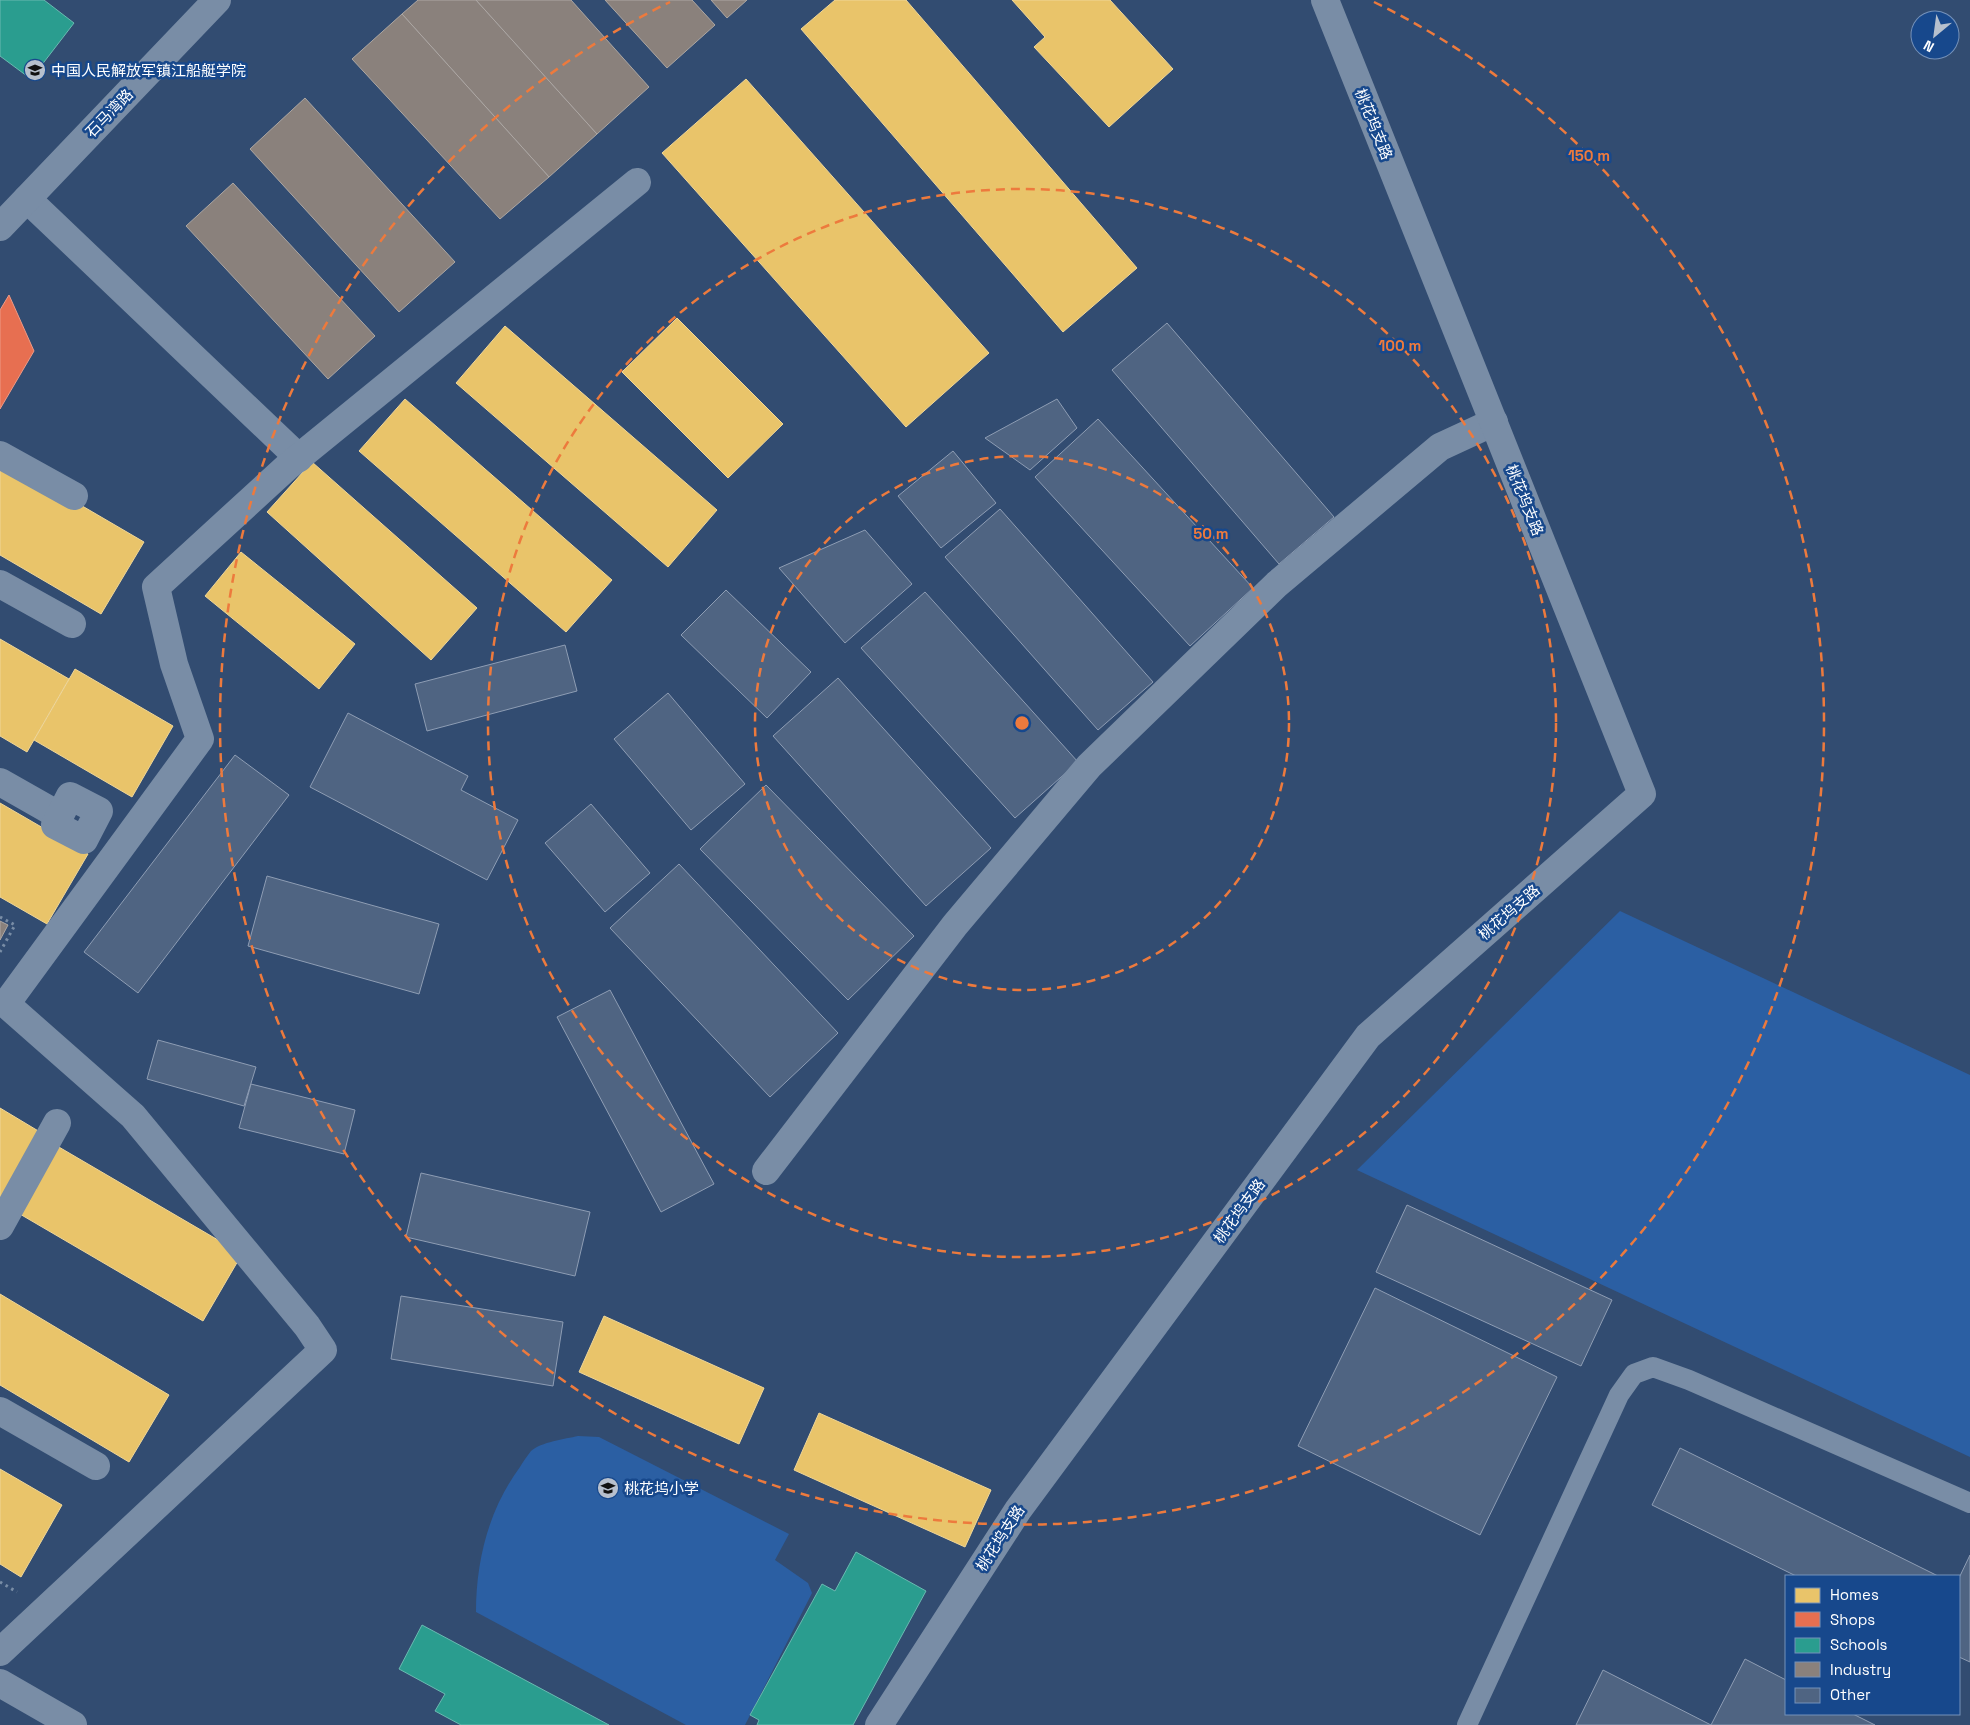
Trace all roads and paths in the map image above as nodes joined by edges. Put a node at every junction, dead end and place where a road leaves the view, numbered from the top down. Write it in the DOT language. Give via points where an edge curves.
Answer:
graph roads {
  1 [pos="217,0"];
  2 [pos="1325,0"];
  3 [pos="637,182"];
  4 [pos="27,199"];
  5 [pos="0,226"];
  6 [pos="1494,422"];
  7 [pos="0,455"];
  8 [pos="299,458"];
  9 [pos="74,496"];
  10 [pos="0,584"];
  11 [pos="72,624"];
  12 [pos="0,782"];
  13 [pos="60,816"];
  14 [pos="0,916"];
  15 [pos="0,952"];
  16 [pos="57,1123"];
  17 [pos="766,1171"];
  18 [pos="0,1226"];
  19 [pos="0,1411"];
  20 [pos="96,1466"];
  21 [pos="1970,1503"];
  22 [pos="0,1582"];
  23 [pos="22,1595"];
  24 [pos="0,1652"];
  25 [pos="0,1683"];
  26 [pos="73,1725"];
  27 [pos="879,1725"];
  28 [pos="1467,1725"];
  1 -- 4 [label="street, 石马湾路"];
  2 -- 6 [label="street, 桃花坞支路"];
  3 -- 8 [label="street"];
  4 -- 5 [label="street, 石马湾路"];
  4 -- 8 [label="street"];
  6 -- 17 [label="street" via="1440,447 1277,584 1089,766 955,925"];
  6 -- 27 [label="street, 桃花坞支路" via="1642,794 1368,1036 1018,1510"];
  7 -- 9 [label="street"];
  8 -- 24 [label="street" via="156,587 174,664 200,739 6,1004 133,1116 307,1326 323,1350"];
  10 -- 11 [label="street"];
  12 -- 13 [label="street"];
  14 -- 15 [label="path" via="15,925"];
  16 -- 18 [label="street"];
  19 -- 20 [label="street"];
  21 -- 28 [label="lane" via="1689,1380 1653,1367 1634,1374 1619,1395"];
  22 -- 23 [label="path"];
  25 -- 26 [label="street"];
}
